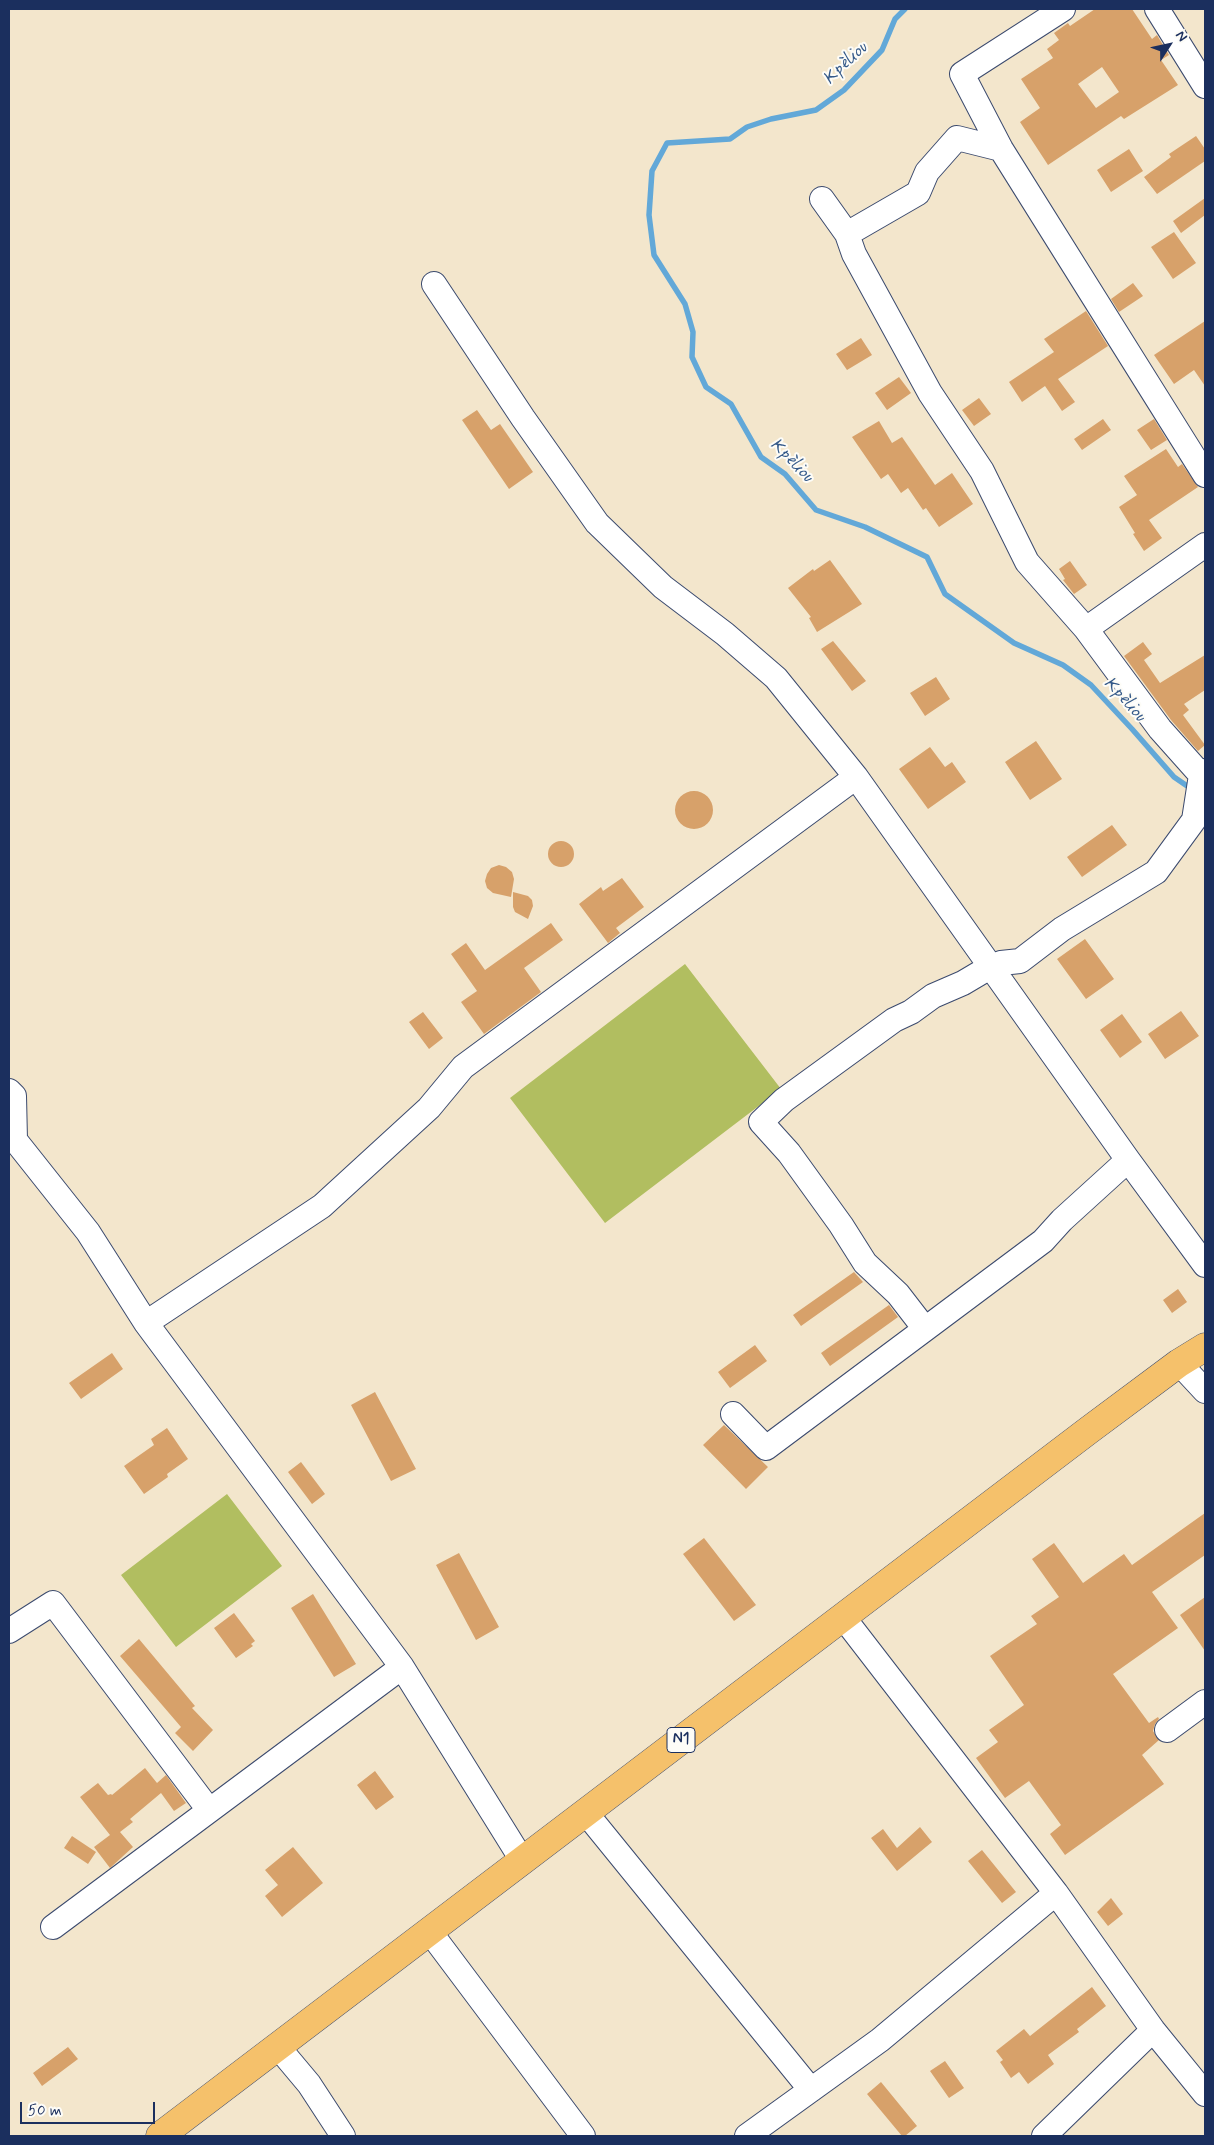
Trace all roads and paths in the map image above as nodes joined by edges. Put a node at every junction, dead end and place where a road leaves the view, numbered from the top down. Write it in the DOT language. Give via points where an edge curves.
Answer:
graph roads {
  1 [pos="1063,9"];
  2 [pos="1157,9"];
  3 [pos="1205,86"];
  4 [pos="1001,149"];
  5 [pos="822,199"];
  6 [pos="847,234"];
  7 [pos="434,284"];
  8 [pos="1205,475"];
  9 [pos="1205,545"];
  10 [pos="1086,629"];
  11 [pos="1202,776"];
  12 [pos="856,777"];
  13 [pos="1198,818"];
  14 [pos="990,967"];
  15 [pos="9,1091"];
  16 [pos="1128,1160"];
  17 [pos="1205,1265"];
  18 [pos="146,1323"];
  19 [pos="925,1329"];
  20 [pos="1205,1347"];
  21 [pos="1180,1363"];
  22 [pos="1205,1391"];
  23 [pos="734,1414"];
  24 [pos="843,1617"];
  25 [pos="9,1631"];
  26 [pos="402,1667"];
  27 [pos="1205,1702"];
  28 [pos="1167,1730"];
  29 [pos="209,1810"];
  30 [pos="586,1813"];
  31 [pos="522,1860"];
  32 [pos="1056,1893"];
  33 [pos="53,1927"];
  34 [pos="430,1932"];
  35 [pos="1153,2030"];
  36 [pos="278,2047"];
  37 [pos="810,2090"];
  38 [pos="1205,2094"];
  39 [pos="160,2136"];
  40 [pos="342,2136"];
  41 [pos="583,2136"];
  42 [pos="747,2136"];
  43 [pos="1044,2136"];
  1 -- 4 [label="street" via="962,74"];
  2 -- 3 [label="street"];
  4 -- 6 [label="street" via="957,138 927,172 918,193"];
  4 -- 8 [label="street"];
  5 -- 6 [label="street"];
  6 -- 10 [label="street" via="854,254 930,393 982,471 1027,562"];
  7 -- 12 [label="street" via="597,523 663,586 776,678"];
  9 -- 10 [label="street"];
  10 -- 11 [label="street" via="1160,729"];
  11 -- 13 [label="street"];
  12 -- 14 [label="street"];
  12 -- 18 [label="street" via="464,1067 429,1108 322,1206"];
  13 -- 14 [label="street" via="1156,872 1062,929 1020,961"];
  14 -- 16 [label="street"];
  14 -- 19 [label="street" via="894,1020 784,1100 761,1122 789,1153 865,1263 898,1294"];
  15 -- 18 [label="street" via="14,1096 14,1140 88,1232"];
  16 -- 17 [label="street"];
  16 -- 19 [label="street" via="1043,1241"];
  18 -- 26 [label="street"];
  19 -- 23 [label="street" via="766,1448"];
  20 -- 21 [label="highway, N1"];
  21 -- 22 [label="street"];
  21 -- 24 [label="highway, N1"];
  24 -- 30 [label="highway, N1"];
  24 -- 32 [label="street"];
  25 -- 29 [label="street" via="53,1603"];
  26 -- 29 [label="street"];
  26 -- 31 [label="street"];
  27 -- 28 [label="street"];
  29 -- 33 [label="street"];
  30 -- 31 [label="highway, N1"];
  30 -- 37 [label="street"];
  31 -- 34 [label="highway, N1"];
  32 -- 35 [label="street"];
  32 -- 37 [label="street" via="880,2040"];
  34 -- 36 [label="highway, N1"];
  34 -- 41 [label="street"];
  35 -- 38 [label="street"];
  35 -- 43 [label="street"];
  36 -- 39 [label="highway, N1"];
  36 -- 40 [label="street" via="309,2084"];
  37 -- 42 [label="street"];
}
